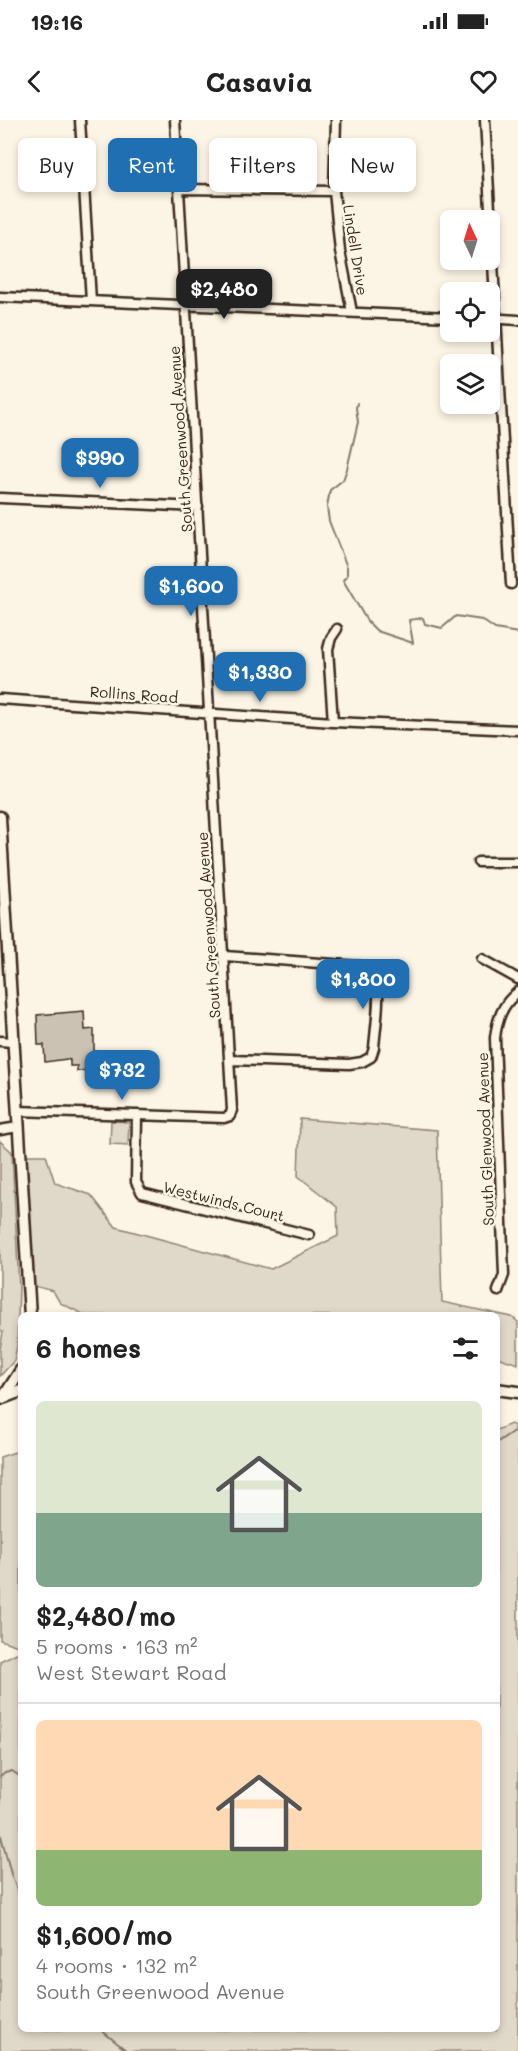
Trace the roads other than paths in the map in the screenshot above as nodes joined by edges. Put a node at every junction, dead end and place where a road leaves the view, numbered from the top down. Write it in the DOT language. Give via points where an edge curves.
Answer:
graph roads {
  1 [pos="80,120"];
  2 [pos="175,120"];
  3 [pos="336,120"];
  4 [pos="485,120"];
  5 [pos="176,138"];
  6 [pos="335,138"];
  7 [pos="197,189"];
  8 [pos="329,191"];
  9 [pos="178,192"];
  10 [pos="334,192"];
  11 [pos="492,282"];
  12 [pos="0,297"];
  13 [pos="91,301"];
  14 [pos="186,305"];
  15 [pos="352,312"];
  16 [pos="440,316"];
  17 [pos="500,319"];
  18 [pos="518,320"];
  19 [pos="495,342"];
  20 [pos="0,498"];
  21 [pos="198,507"];
  22 [pos="511,584"];
  23 [pos="338,629"];
  24 [pos="0,699"];
  25 [pos="209,713"];
  26 [pos="333,722"];
  27 [pos="518,730"];
  28 [pos="0,817"];
  29 [pos="1,851"];
  30 [pos="478,862"];
  31 [pos="518,862"];
  32 [pos="225,956"];
  33 [pos="482,959"];
  34 [pos="518,979"];
  35 [pos="518,992"];
  36 [pos="0,1041"];
  37 [pos="12,1042"];
  38 [pos="230,1060"];
  39 [pos="17,1111"];
  40 [pos="137,1114"];
  41 [pos="18,1127"];
  42 [pos="0,1130"];
  43 [pos="309,1235"];
  44 [pos="498,1291"];
  45 [pos="30,1312"];
  46 [pos="18,1374"];
  47 [pos="500,1390"];
  48 [pos="18,1392"];
  49 [pos="518,1392"];
  50 [pos="1,1398"];
  1 -- 13 [label="street"];
  2 -- 5 [label="street, South Greenwood Avenue"];
  3 -- 6 [label="street, Lindell Drive"];
  4 -- 11 [label="street"];
  7 -- 8 [label="street"];
  9 -- 14 [label="street, South Greenwood Avenue"];
  10 -- 15 [label="street, Lindell Drive"];
  12 -- 13 [label="street"];
  13 -- 14 [label="street"];
  14 -- 15 [label="street"];
  14 -- 21 [label="street, South Greenwood Avenue"];
  15 -- 16 [label="street"];
  17 -- 18 [label="street"];
  19 -- 22 [label="street"];
  20 -- 21 [label="street"];
  21 -- 25 [label="street, South Greenwood Avenue"];
  23 -- 26 [label="street" via="328,649"];
  24 -- 25 [label="street, Rollins Road"];
  25 -- 26 [label="street, Rollins Road"];
  25 -- 32 [label="street, South Greenwood Avenue"];
  26 -- 27 [label="street, Rollins Road"];
  28 -- 29 [label="main road"];
  29 -- 37 [label="main road"];
  30 -- 31 [label="street"];
  32 -- 38 [label="street, South Greenwood Avenue"];
  32 -- 38 [label="street" via="360,966 375,976 377,988 374,1048 371,1057 362,1062"];
  33 -- 34 [label="street"];
  35 -- 44 [label="street, South Glenwood Avenue" via="510,998 496,1023 504,1275"];
  36 -- 37 [label="street"];
  37 -- 39 [label="main road"];
  38 -- 40 [label="street, South Greenwood Avenue" via="230,1116"];
  39 -- 40 [label="street"];
  39 -- 41 [label="main road"];
  40 -- 43 [label="street, Westwinds Court" via="136,1182 142,1193"];
  41 -- 42 [label="street"];
  41 -- 45 [label="main road"];
  46 -- 50 [label="main road"];
  47 -- 49 [label="main road"];
  48 -- 50 [label="main road"];
}
